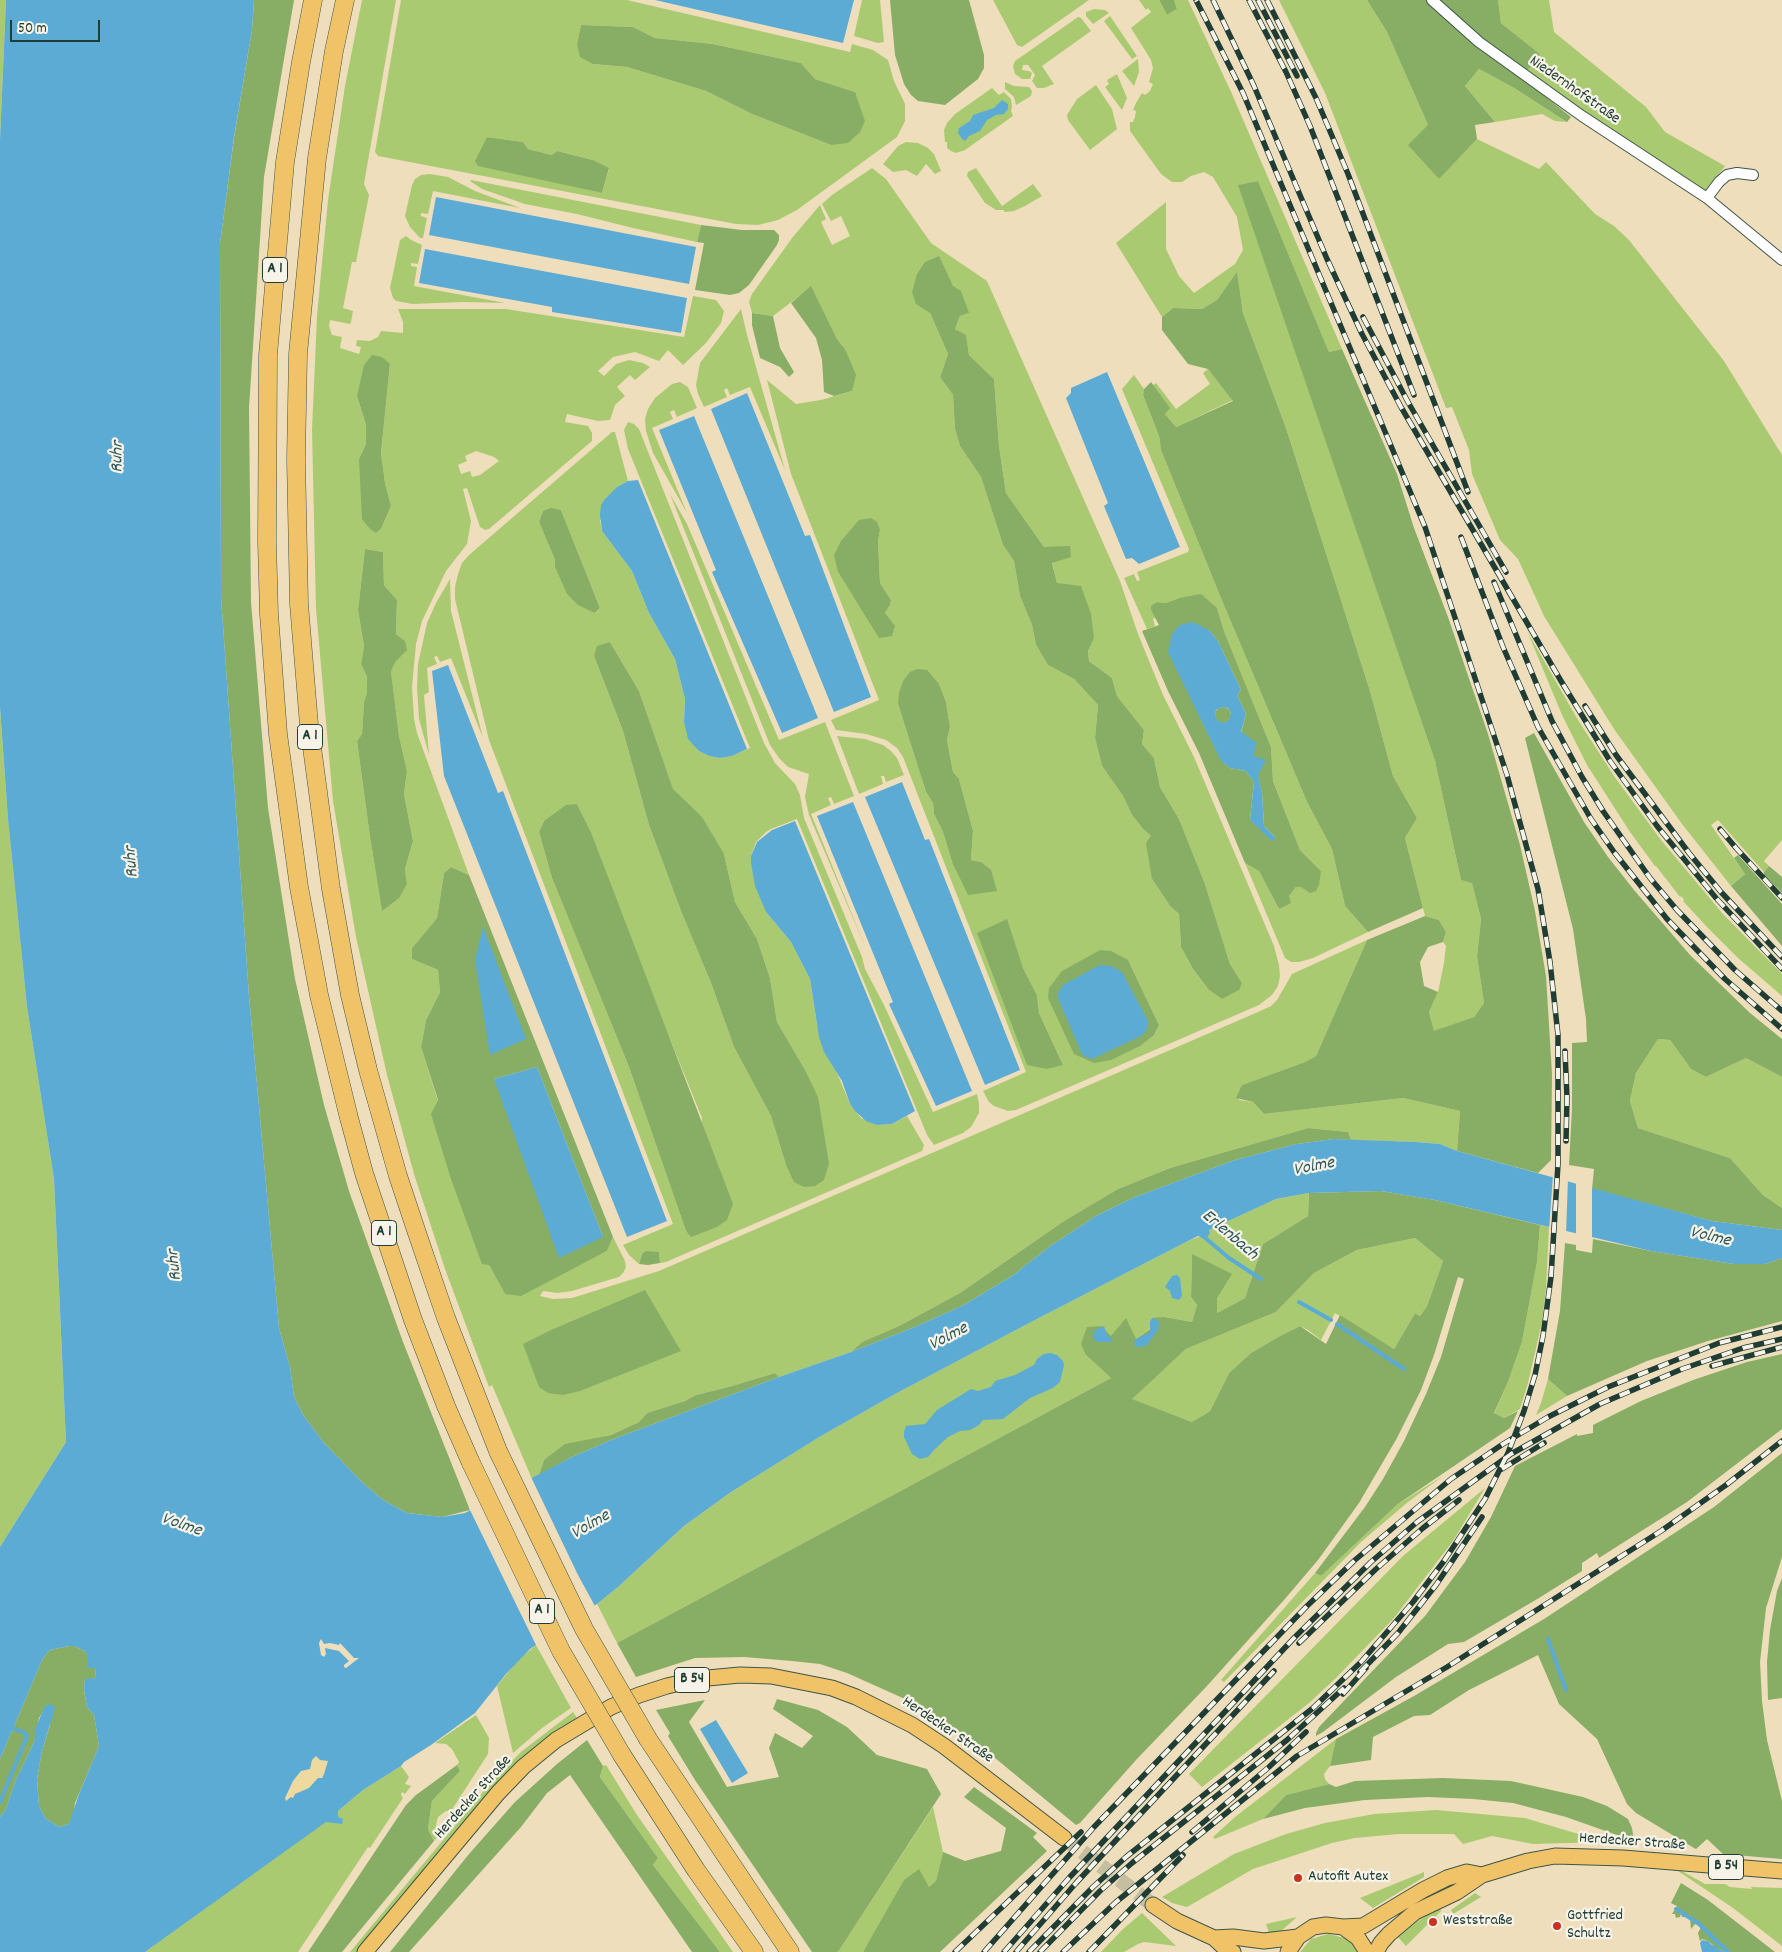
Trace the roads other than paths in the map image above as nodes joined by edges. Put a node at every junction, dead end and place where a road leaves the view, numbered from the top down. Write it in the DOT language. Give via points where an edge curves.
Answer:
graph roads {
  1 [pos="313,0"];
  2 [pos="345,0"];
  3 [pos="1432,0"];
  4 [pos="1753,175"];
  5 [pos="1707,198"];
  6 [pos="1782,260"];
  7 [pos="1064,1838"];
  8 [pos="1782,1871"];
  9 [pos="1482,1875"];
  10 [pos="1153,1905"];
  11 [pos="1343,1927"];
  12 [pos="1298,1937"];
  13 [pos="1214,1938"];
  14 [pos="366,1952"];
  15 [pos="754,1952"];
  16 [pos="790,1952"];
  17 [pos="1233,1952"];
  18 [pos="1288,1952"];
  19 [pos="1367,1952"];
  20 [pos="1376,1952"];
  1 -- 15 [label="highway, A 1, bridge" via="285,162 268,355 266,464 269,614 278,734 299,887 319,996 364,1172 413,1320 471,1463 561,1651 622,1755 696,1870"];
  2 -- 16 [label="highway, A 1, bridge" via="317,158 298,354 296,459 298,604 309,725 331,889 350,995 398,1176 446,1318 498,1451 584,1629 648,1739"];
  3 -- 5 [label="street, Niedernhofstraße" via="1479,42 1574,111"];
  4 -- 5 [label="street" via="1727,175"];
  5 -- 6 [label="street, Niedernhofstraße"];
  7 -- 14 [label="main road, Herdecker Straße / B 54" via="944,1746 912,1725 856,1697 771,1676 740,1675 697,1680 667,1686 611,1707 556,1740 523,1767"];
  8 -- 9 [label="main road, Herdecker Straße / B 54" via="1556,1856"];
  9 -- 11 [label="main road, Herdecker Straße / B 54" via="1467,1872 1447,1878 1370,1924"];
  9 -- 20 [label="main road, Herdecker Straße / B 54" via="1457,1892 1415,1912 1381,1942"];
  10 -- 13 [label="main road, Herdecker Straße / B 54" via="1177,1921"];
  11 -- 12 [label="main road, Herdecker Straße / B 54" via="1319,1926"];
  11 -- 19 [label="main road" via="1358,1938"];
  12 -- 13 [label="main road, Herdecker Straße / B 54" via="1264,1941"];
  12 -- 18 [label="main road, Herdecker Straße / B 54"];
  13 -- 17 [label="main road, Herdecker Straße / B 54"];
}
